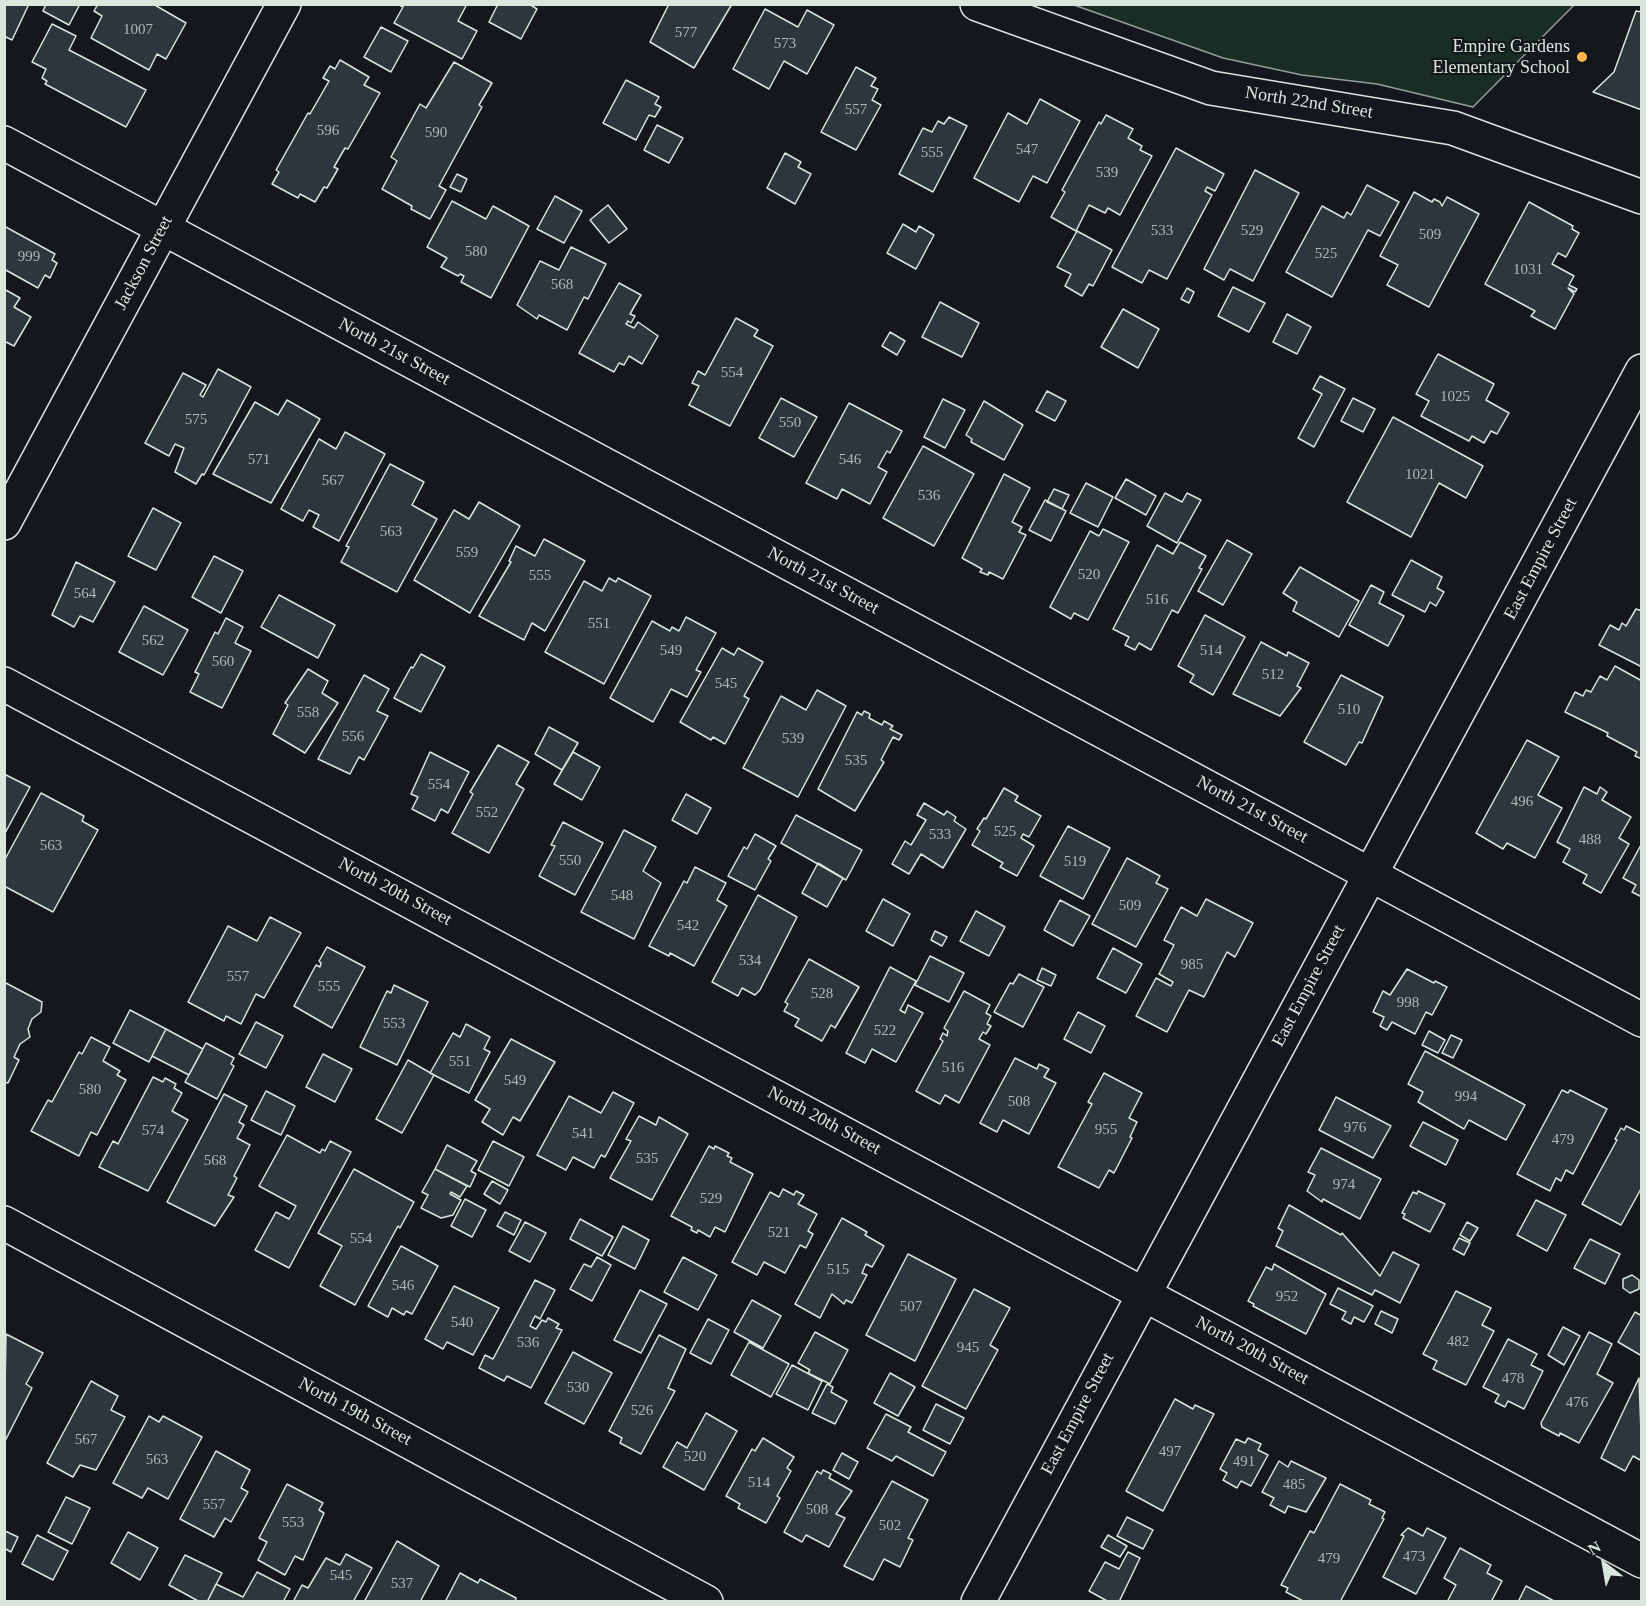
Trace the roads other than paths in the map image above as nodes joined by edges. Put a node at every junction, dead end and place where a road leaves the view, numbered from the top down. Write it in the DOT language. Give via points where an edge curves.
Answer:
graph roads {
  1 [pos="284,4"];
  2 [pos="977,4"];
  3 [pos="4,143"];
  4 [pos="1641,197"];
  5 [pos="163,228"];
  6 [pos="1641,371"];
  7 [pos="4,523"];
  8 [pos="4,684"];
  9 [pos="1372,875"];
  10 [pos="1641,1020"];
  11 [pos="4,1222"];
  12 [pos="1144,1292"];
  13 [pos="1641,1561"];
  14 [pos="706,1602"];
  15 [pos="978,1602"];
  1 -- 5 [label="street, Jackson Street"];
  2 -- 4 [label="street, North 22nd Street" via="1211,88 1453,128"];
  3 -- 5 [label="street, North 21st Street"];
  5 -- 7 [label="street, Jackson Street"];
  5 -- 9 [label="street, North 21st Street"];
  6 -- 9 [label="street, East Empire Street"];
  8 -- 12 [label="street, North 20th Street"];
  9 -- 10 [label="street, North 21st Street"];
  9 -- 12 [label="street, East Empire Street"];
  11 -- 14 [label="street, North 19th Street"];
  12 -- 13 [label="street, North 20th Street"];
  12 -- 15 [label="street, East Empire Street"];
}
